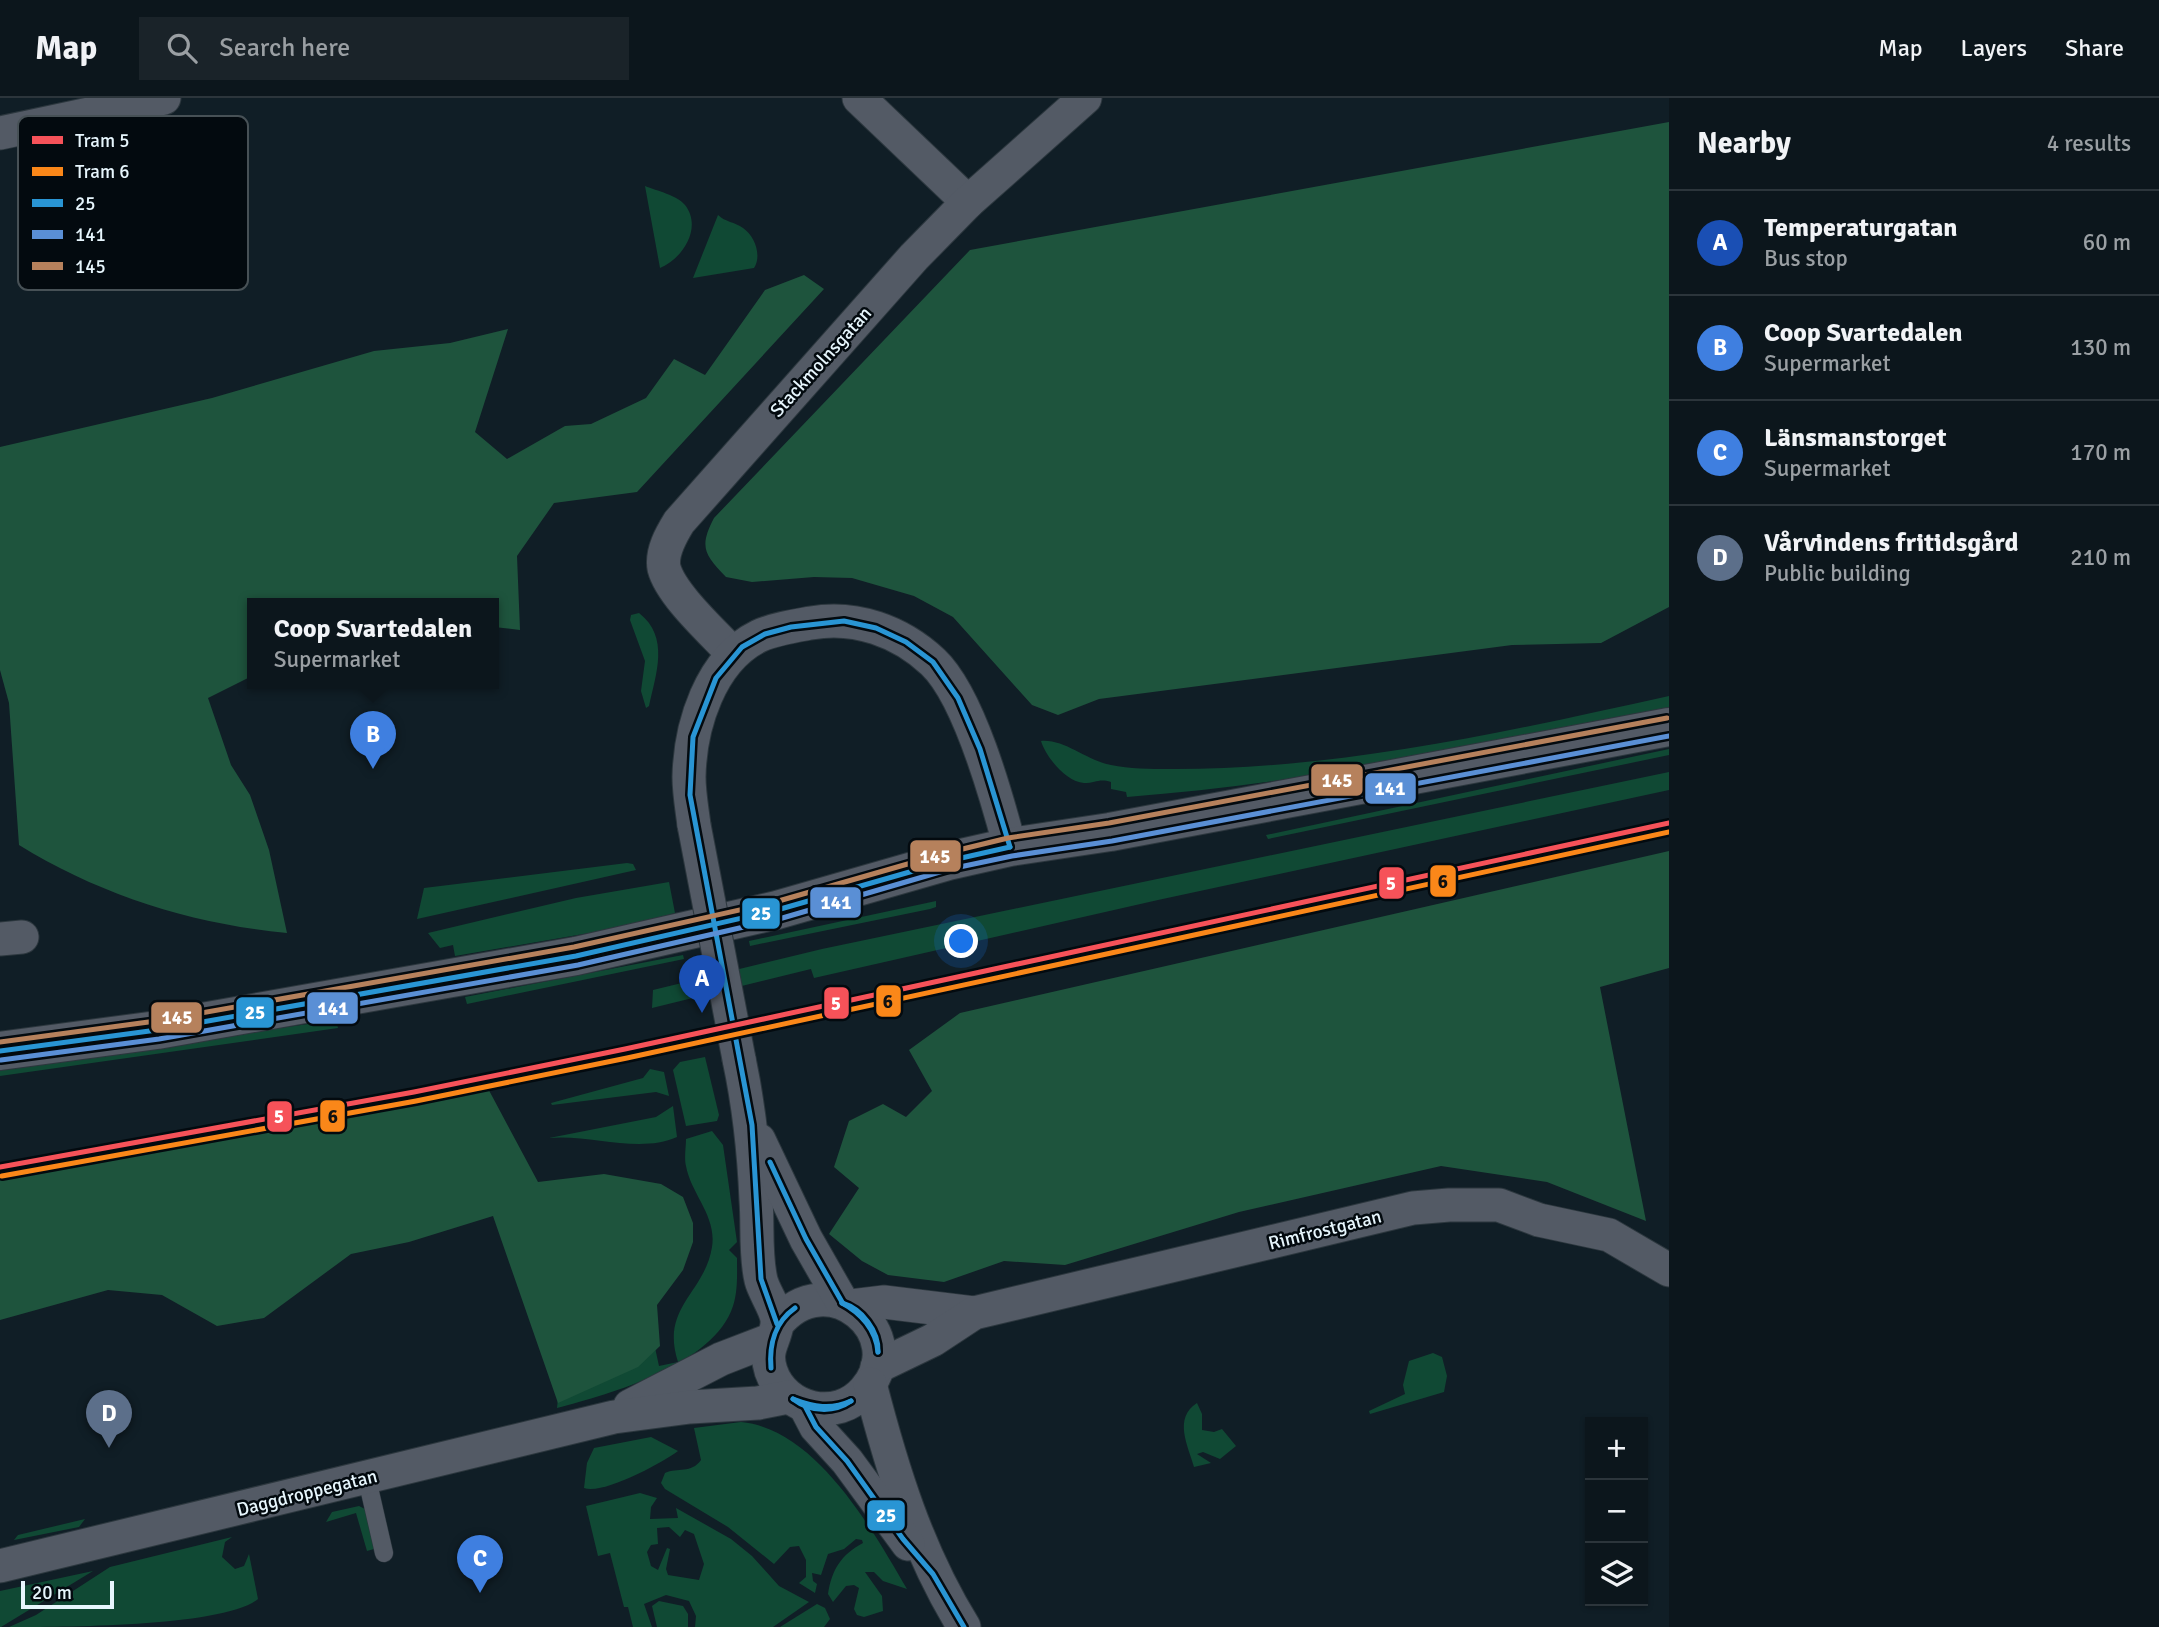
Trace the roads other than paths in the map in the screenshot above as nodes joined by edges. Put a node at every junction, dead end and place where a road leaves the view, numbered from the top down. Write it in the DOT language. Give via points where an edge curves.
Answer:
graph roads {
  1 [pos="164,98"];
  2 [pos="859,98"];
  3 [pos="1085,98"];
  4 [pos="80,116"];
  5 [pos="18,129"];
  6 [pos="0,133"];
  7 [pos="968,202"];
  8 [pos="733,654"];
  9 [pos="1669,727"];
  10 [pos="1010,847"];
  11 [pos="0,1051"];
  12 [pos="752,1125"];
  13 [pos="1669,1270"];
  14 [pos="847,1304"];
  15 [pos="974,1313"];
  16 [pos="774,1332"];
  17 [pos="873,1376"];
  18 [pos="796,1401"];
  19 [pos="614,1417"];
  20 [pos="366,1479"];
  21 [pos="384,1553"];
  22 [pos="0,1566"];
  23 [pos="933,1574"];
  24 [pos="964,1627"];
  1 -- 4 [label="street"];
  2 -- 7 [label="street"];
  3 -- 7 [label="street, Stackmolnsgatan"];
  5 -- 6 [label="street"];
  7 -- 8 [label="street, Stackmolnsgatan" via="914,257 667,541 664,567 672,585"];
  8 -- 10 [label="street" via="759,636 828,620 868,624 907,642 934,663 954,691"];
  8 -- 12 [label="street, bridge" via="701,708 689,777 694,825"];
  9 -- 10 [label="street" via="1124,830"];
  10 -- 11 [label="street" via="777,910 576,956 157,1030"];
  12 -- 14 [label="street" via="806,1239"];
  12 -- 16 [label="street" via="761,1279"];
  13 -- 15 [label="street, Rimfrostgatan" via="1609,1236 1539,1220 1499,1205 1449,1205 1413,1208"];
  14 -- 15 [label="street, Rimfrostgatan" via="884,1302"];
  14 -- 16 [label="street" via="824,1299 806,1302 790,1310"];
  14 -- 17 [label="street" via="874,1332"];
  15 -- 17 [label="street, Rimfrostgatan"];
  16 -- 18 [label="street" via="771,1371"];
  16 -- 19 [label="street, Daggdroppegatan"];
  17 -- 18 [label="street" via="858,1398 841,1406 823,1409"];
  17 -- 23 [label="street" via="897,1485"];
  18 -- 19 [label="street, Daggdroppegatan"];
  18 -- 23 [label="street"];
  19 -- 20 [label="street, Daggdroppegatan"];
  20 -- 21 [label="lane"];
  20 -- 22 [label="street, Daggdroppegatan"];
  23 -- 24 [label="street"];
}
